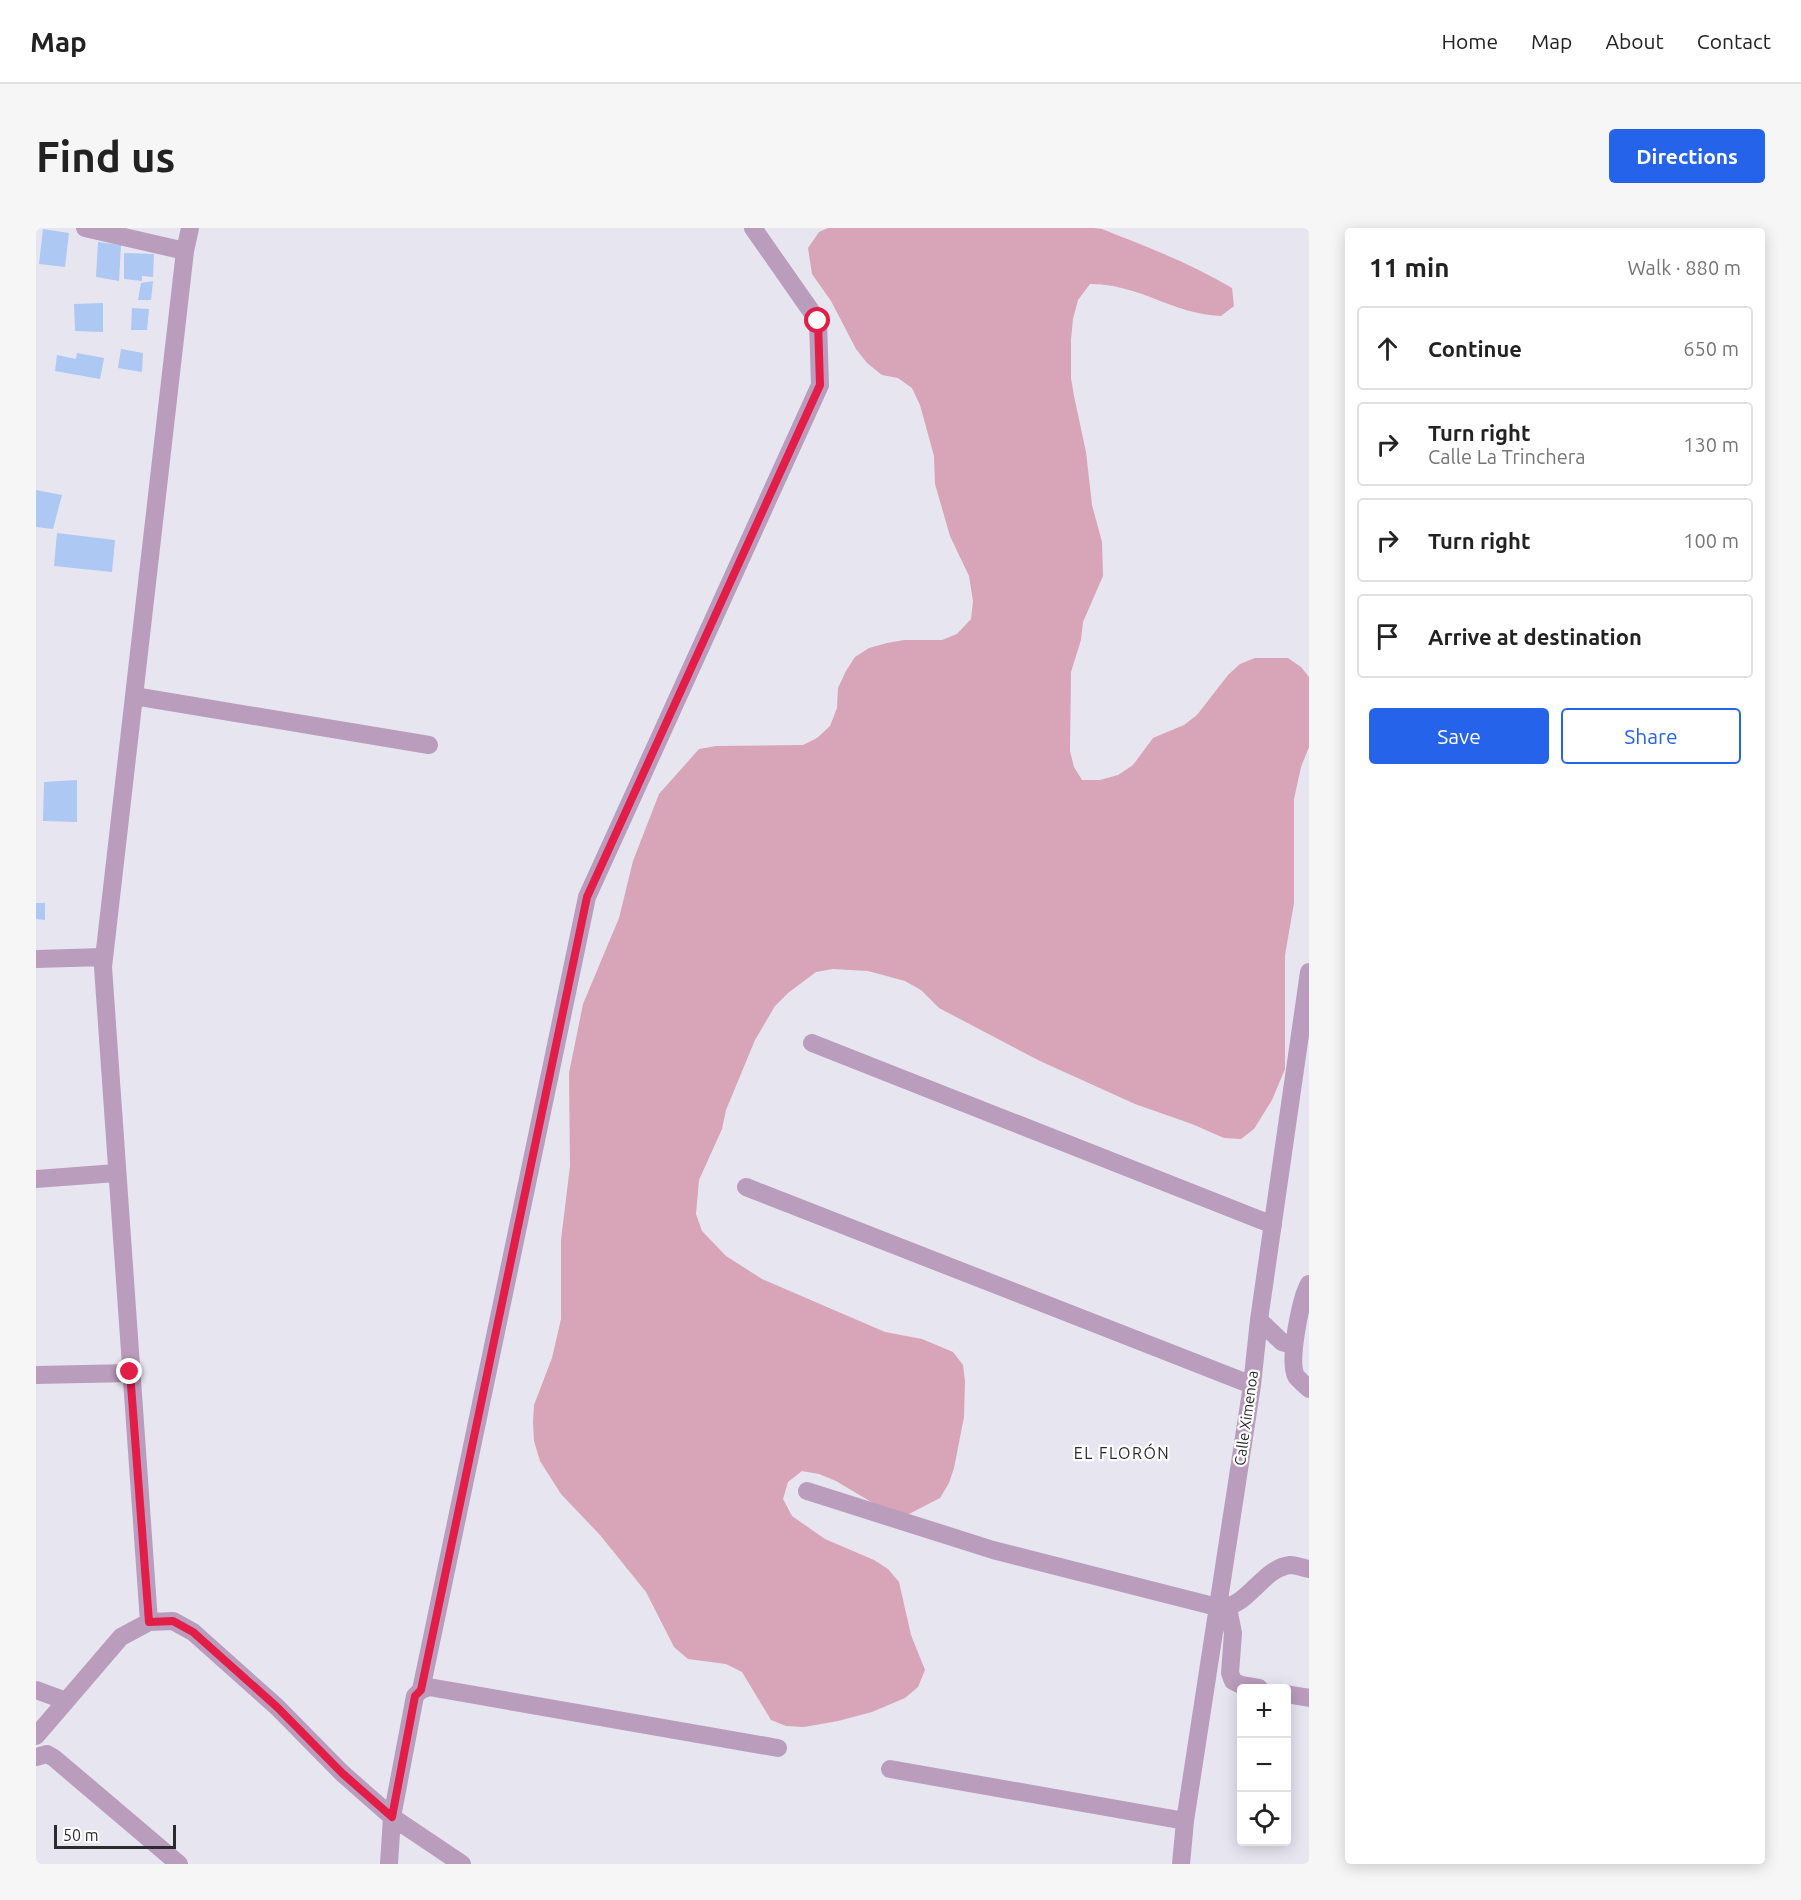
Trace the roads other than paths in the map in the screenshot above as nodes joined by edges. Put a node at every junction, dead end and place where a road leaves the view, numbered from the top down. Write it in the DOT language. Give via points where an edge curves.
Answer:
graph roads {
  1 [pos="85,228"];
  2 [pos="190,228"];
  3 [pos="753,228"];
  4 [pos="185,251"];
  5 [pos="134,696"];
  6 [pos="429,745"];
  7 [pos="104,957"];
  8 [pos="36,959"];
  9 [pos="1309,972"];
  10 [pos="812,1042"];
  11 [pos="116,1173"];
  12 [pos="36,1179"];
  13 [pos="746,1187"];
  14 [pos="1273,1225"];
  15 [pos="1309,1284"];
  16 [pos="1259,1320"];
  17 [pos="1293,1345"];
  18 [pos="130,1372"];
  19 [pos="36,1375"];
  20 [pos="1252,1385"];
  21 [pos="1309,1389"];
  22 [pos="807,1491"];
  23 [pos="1309,1569"];
  24 [pos="1223,1607"];
  25 [pos="149,1622"];
  26 [pos="1243,1684"];
  27 [pos="36,1690"];
  28 [pos="421,1690"];
  29 [pos="1291,1695"];
  30 [pos="1309,1698"];
  31 [pos="66,1701"];
  32 [pos="36,1736"];
  33 [pos="778,1748"];
  34 [pos="36,1757"];
  35 [pos="890,1768"];
  36 [pos="392,1817"];
  37 [pos="1185,1821"];
  38 [pos="178,1864"];
  39 [pos="389,1864"];
  40 [pos="462,1864"];
  41 [pos="1180,1864"];
  1 -- 4 [label="street"];
  2 -- 4 [label="street"];
  3 -- 28 [label="street" via="818,321 820,385 587,897"];
  4 -- 5 [label="street"];
  5 -- 6 [label="street"];
  5 -- 7 [label="street"];
  7 -- 8 [label="street"];
  7 -- 11 [label="street"];
  9 -- 14 [label="street, Calle Ximenoa"];
  10 -- 14 [label="street"];
  11 -- 12 [label="street"];
  11 -- 18 [label="street"];
  13 -- 20 [label="street"];
  14 -- 16 [label="street, Calle Ximenoa"];
  15 -- 17 [label="street"];
  16 -- 17 [label="street" via="1282,1342"];
  16 -- 20 [label="street, Calle Ximenoa"];
  17 -- 21 [label="street" via="1296,1376"];
  18 -- 19 [label="street"];
  18 -- 25 [label="street"];
  20 -- 24 [label="street, Calle Ximenoa"];
  22 -- 24 [label="street" via="993,1550"];
  23 -- 24 [label="street" via="1290,1565 1276,1571 1246,1597"];
  24 -- 26 [label="street" via="1233,1633 1230,1673 1233,1681"];
  24 -- 37 [label="street, Calle Ximenoa"];
  25 -- 31 [label="street" via="121,1637"];
  25 -- 36 [label="street" via="173,1621 193,1632"];
  27 -- 31 [label="street"];
  28 -- 33 [label="street" via="429,1688"];
  28 -- 36 [label="street" via="415,1696"];
  29 -- 30 [label="street"];
  31 -- 32 [label="street"];
  34 -- 38 [label="street" via="47,1754 54,1758"];
  35 -- 37 [label="street"];
  36 -- 39 [label="street"];
  36 -- 40 [label="street"];
  37 -- 41 [label="street, Calle Ximenoa"];
}
